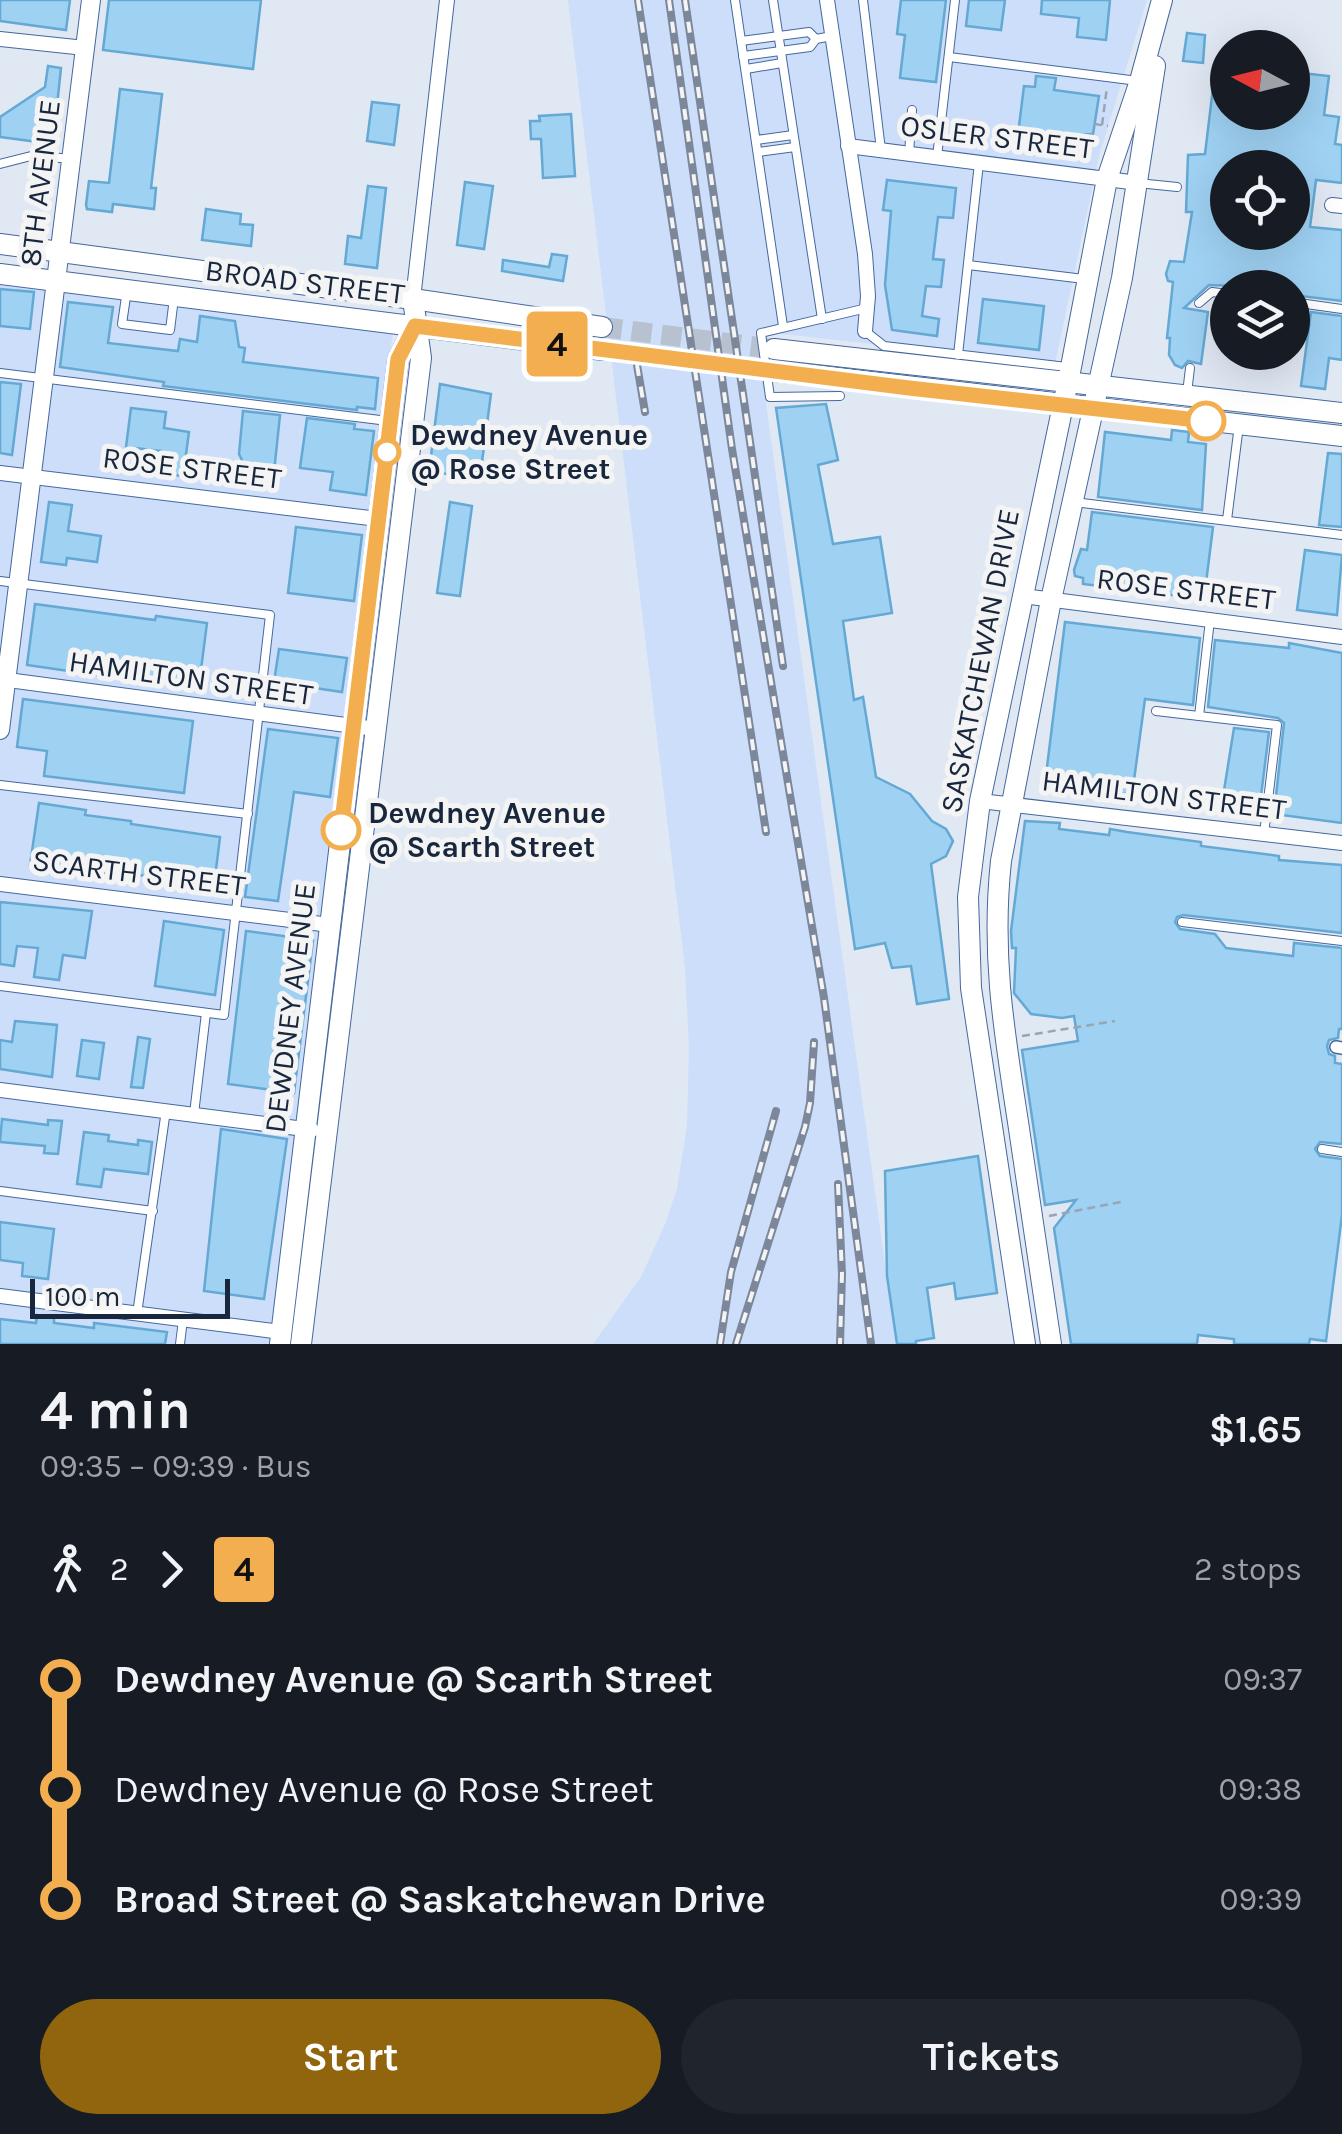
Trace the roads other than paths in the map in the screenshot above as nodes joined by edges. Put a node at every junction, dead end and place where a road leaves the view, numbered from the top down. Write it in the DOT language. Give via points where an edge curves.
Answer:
graph roads {
  1 [pos="91,0"];
  2 [pos="447,0"];
  3 [pos="734,0"];
  4 [pos="773,0"];
  5 [pos="827,0"];
  6 [pos="862,0"];
  7 [pos="955,0"];
  8 [pos="1163,0"];
  9 [pos="778,36"];
  10 [pos="832,36"];
  11 [pos="0,38"];
  12 [pos="816,38"];
  13 [pos="741,42"];
  14 [pos="85,48"];
  15 [pos="780,51"];
  16 [pos="744,56"];
  17 [pos="949,57"];
  18 [pos="782,63"];
  19 [pos="746,69"];
  20 [pos="1140,81"];
  21 [pos="912,110"];
  22 [pos="793,135"];
  23 [pos="756,140"];
  24 [pos="848,146"];
  25 [pos="795,147"];
  26 [pos="881,150"];
  27 [pos="758,152"];
  28 [pos="909,154"];
  29 [pos="938,157"];
  30 [pos="71,160"];
  31 [pos="978,162"];
  32 [pos="0,164"];
  33 [pos="1108,179"];
  34 [pos="1138,183"];
  35 [pos="1177,187"];
  36 [pos="0,244"];
  37 [pos="60,252"];
  38 [pos="968,265"];
  39 [pos="0,274"];
  40 [pos="1088,280"];
  41 [pos="56,281"];
  42 [pos="127,290"];
  43 [pos="1210,294"];
  44 [pos="175,296"];
  45 [pos="412,298"];
  46 [pos="1199,303"];
  47 [pos="1310,305"];
  48 [pos="867,308"];
  49 [pos="1342,309"];
  50 [pos="822,319"];
  51 [pos="415,326"];
  52 [pos="783,326"];
  53 [pos="602,327"];
  54 [pos="865,331"];
  55 [pos="774,349"];
  56 [pos="603,350"];
  57 [pos="958,355"];
  58 [pos="1190,368"];
  59 [pos="775,371"];
  60 [pos="0,373"];
  61 [pos="1070,374"];
  62 [pos="44,378"];
  63 [pos="1098,384"];
  64 [pos="1187,395"];
  65 [pos="840,396"];
  66 [pos="1063,406"];
  67 [pos="1093,409"];
  68 [pos="1342,413"];
  69 [pos="390,421"];
  70 [pos="1239,424"];
  71 [pos="1342,436"];
  72 [pos="0,473"];
  73 [pos="32,477"];
  74 [pos="1074,502"];
  75 [pos="378,518"];
  76 [pos="1226,520"];
  77 [pos="1342,534"];
  78 [pos="9,582"];
  79 [pos="1023,596"];
  80 [pos="1051,600"];
  81 [pos="1210,620"];
  82 [pos="1342,637"];
  83 [pos="3,680"];
  84 [pos="1156,711"];
  85 [pos="259,715"];
  86 [pos="1199,716"];
  87 [pos="354,727"];
  88 [pos="376,729"];
  89 [pos="0,730"];
  90 [pos="0,785"];
  91 [pos="980,801"];
  92 [pos="1011,804"];
  93 [pos="248,814"];
  94 [pos="1264,834"];
  95 [pos="1342,843"];
  96 [pos="0,884"];
  97 [pos="237,913"];
  98 [pos="1182,922"];
  99 [pos="330,925"];
  100 [pos="1342,941"];
  101 [pos="0,986"];
  102 [pos="206,1013"];
  103 [pos="0,1090"];
  104 [pos="166,1110"];
  105 [pos="194,1114"];
  106 [pos="316,1130"];
  107 [pos="1322,1149"];
  108 [pos="1342,1152"];
  109 [pos="0,1191"];
  110 [pos="152,1212"];
  111 [pos="1006,1219"];
  112 [pos="1028,1250"];
  113 [pos="0,1296"];
  114 [pos="138,1314"];
  115 [pos="183,1320"];
  116 [pos="280,1338"];
  117 [pos="180,1344"];
  118 [pos="300,1344"];
  119 [pos="1025,1344"];
  120 [pos="1051,1344"];
  1 -- 14 [label="street, 8TH AVENUE"];
  2 -- 45 [label="street, DEWDNEY AVENUE"];
  3 -- 13 [label="lane"];
  4 -- 9 [label="lane"];
  5 -- 10 [label="street"];
  6 -- 26 [label="lane"];
  7 -- 17 [label="lane"];
  8 -- 20 [label="main road, SASKATCHEWAN DRIVE"];
  8 -- 34 [label="main road, SASKATCHEWAN DRIVE"];
  9 -- 12 [label="lane" via="808,32"];
  9 -- 13 [label="lane"];
  9 -- 15 [label="lane"];
  10 -- 12 [label="lane"];
  10 -- 24 [label="street"];
  11 -- 14 [label="street"];
  12 -- 15 [label="lane" via="810,47"];
  13 -- 16 [label="lane"];
  14 -- 30 [label="street, 8TH AVENUE"];
  15 -- 16 [label="lane"];
  15 -- 18 [label="lane"];
  16 -- 19 [label="lane"];
  17 -- 20 [label="lane"];
  17 -- 29 [label="lane"];
  18 -- 19 [label="lane"];
  18 -- 22 [label="lane"];
  19 -- 23 [label="lane"];
  20 -- 33 [label="main road, SASKATCHEWAN DRIVE"];
  21 -- 28 [label="lane"];
  22 -- 23 [label="lane"];
  22 -- 25 [label="lane"];
  23 -- 27 [label="lane"];
  24 -- 26 [label="street, OSLER STREET"];
  24 -- 48 [label="street"];
  25 -- 27 [label="lane"];
  25 -- 50 [label="lane"];
  26 -- 28 [label="street, OSLER STREET"];
  27 -- 52 [label="lane"];
  28 -- 29 [label="street, OSLER STREET"];
  29 -- 31 [label="street, OSLER STREET"];
  30 -- 32 [label="lane" via="34,155"];
  30 -- 37 [label="street, 8TH AVENUE"];
  31 -- 33 [label="street, OSLER STREET"];
  31 -- 38 [label="lane"];
  33 -- 34 [label="street, OSLER STREET"];
  33 -- 40 [label="main road, SASKATCHEWAN DRIVE"];
  34 -- 35 [label="lane"];
  34 -- 63 [label="main road, SASKATCHEWAN DRIVE"];
  36 -- 37 [label="main road, BROAD STREET"];
  37 -- 41 [label="street, 8TH AVENUE"];
  37 -- 45 [label="main road, BROAD STREET"];
  38 -- 40 [label="lane"];
  38 -- 57 [label="lane"];
  39 -- 41 [label="main road, BROAD STREET"];
  40 -- 61 [label="main road, SASKATCHEWAN DRIVE"];
  41 -- 42 [label="main road, BROAD STREET"];
  41 -- 62 [label="street, 8TH AVENUE"];
  42 -- 44 [label="main road, BROAD STREET"];
  42 -- 44 [label="lane" via="122,324 170,330"];
  43 -- 46 [label="lane"];
  44 -- 51 [label="main road, BROAD STREET"];
  45 -- 51 [label="main road, DEWDNEY AVENUE"];
  45 -- 53 [label="main road, BROAD STREET"];
  47 -- 49 [label="lane"];
  48 -- 50 [label="lane"];
  48 -- 54 [label="street"];
  50 -- 52 [label="lane"];
  51 -- 56 [label="main road, BROAD STREET"];
  51 -- 69 [label="main road, DEWDNEY AVENUE" via="398,359"];
  51 -- 88 [label="main road, DEWDNEY AVENUE" via="421,358"];
  52 -- 65 [label="lane" via="761,333 770,397"];
  54 -- 57 [label="lane" via="884,346"];
  55 -- 61 [label="main road"];
  57 -- 61 [label="lane"];
  58 -- 64 [label="lane"];
  59 -- 66 [label="main road"];
  60 -- 62 [label="lane"];
  61 -- 63 [label="main road"];
  61 -- 66 [label="main road, SASKATCHEWAN DRIVE"];
  62 -- 69 [label="lane"];
  62 -- 73 [label="street, 8TH AVENUE"];
  63 -- 64 [label="main road"];
  63 -- 67 [label="main road, SASKATCHEWAN DRIVE"];
  64 -- 68 [label="main road"];
  66 -- 67 [label="main road"];
  66 -- 79 [label="main road, SASKATCHEWAN DRIVE"];
  67 -- 70 [label="main road"];
  67 -- 74 [label="main road, SASKATCHEWAN DRIVE"];
  69 -- 75 [label="main road, DEWDNEY AVENUE"];
  70 -- 71 [label="main road"];
  70 -- 76 [label="lane"];
  72 -- 73 [label="street, ROSE STREET"];
  73 -- 75 [label="street, ROSE STREET"];
  73 -- 78 [label="street, 8TH AVENUE"];
  74 -- 76 [label="lane"];
  74 -- 80 [label="main road, SASKATCHEWAN DRIVE"];
  75 -- 87 [label="main road, DEWDNEY AVENUE"];
  76 -- 77 [label="lane"];
  78 -- 83 [label="street, 8TH AVENUE"];
  78 -- 85 [label="lane" via="270,614"];
  79 -- 80 [label="street, ROSE STREET"];
  79 -- 91 [label="main road, SASKATCHEWAN DRIVE"];
  80 -- 81 [label="street, ROSE STREET"];
  80 -- 92 [label="main road, SASKATCHEWAN DRIVE"];
  81 -- 82 [label="street, ROSE STREET"];
  81 -- 86 [label="lane"];
  83 -- 85 [label="street, HAMILTON STREET"];
  83 -- 89 [label="street, 8TH AVENUE"];
  84 -- 86 [label="lane"];
  85 -- 87 [label="street, HAMILTON STREET"];
  85 -- 93 [label="lane"];
  86 -- 94 [label="lane" via="1278,725"];
  87 -- 88 [label="street, HAMILTON STREET"];
  87 -- 99 [label="main road, DEWDNEY AVENUE"];
  88 -- 106 [label="main road, DEWDNEY AVENUE"];
  90 -- 93 [label="lane"];
  91 -- 92 [label="street, HAMILTON STREET"];
  91 -- 111 [label="main road, SASKATCHEWAN DRIVE" via="968,960"];
  92 -- 94 [label="street, HAMILTON STREET"];
  92 -- 112 [label="main road, SASKATCHEWAN DRIVE" via="995,937 1032,1219"];
  93 -- 97 [label="lane"];
  94 -- 95 [label="street, HAMILTON STREET"];
  96 -- 97 [label="street, SCARTH STREET"];
  97 -- 99 [label="street, SCARTH STREET"];
  97 -- 102 [label="lane" via="224,1015"];
  98 -- 100 [label="lane"];
  99 -- 106 [label="main road, DEWDNEY AVENUE"];
  101 -- 102 [label="lane"];
  102 -- 105 [label="lane"];
  103 -- 104 [label="street"];
  104 -- 105 [label="street"];
  104 -- 110 [label="lane"];
  105 -- 106 [label="street"];
  106 -- 116 [label="main road, DEWDNEY AVENUE"];
  106 -- 118 [label="main road, DEWDNEY AVENUE"];
  107 -- 108 [label="lane"];
  109 -- 110 [label="lane"];
  110 -- 114 [label="lane"];
  111 -- 112 [label="lane"];
  111 -- 119 [label="main road, SASKATCHEWAN DRIVE"];
  112 -- 120 [label="main road, SASKATCHEWAN DRIVE"];
  113 -- 114 [label="street"];
  114 -- 115 [label="street"];
  115 -- 116 [label="street"];
  115 -- 117 [label="lane"];
}
